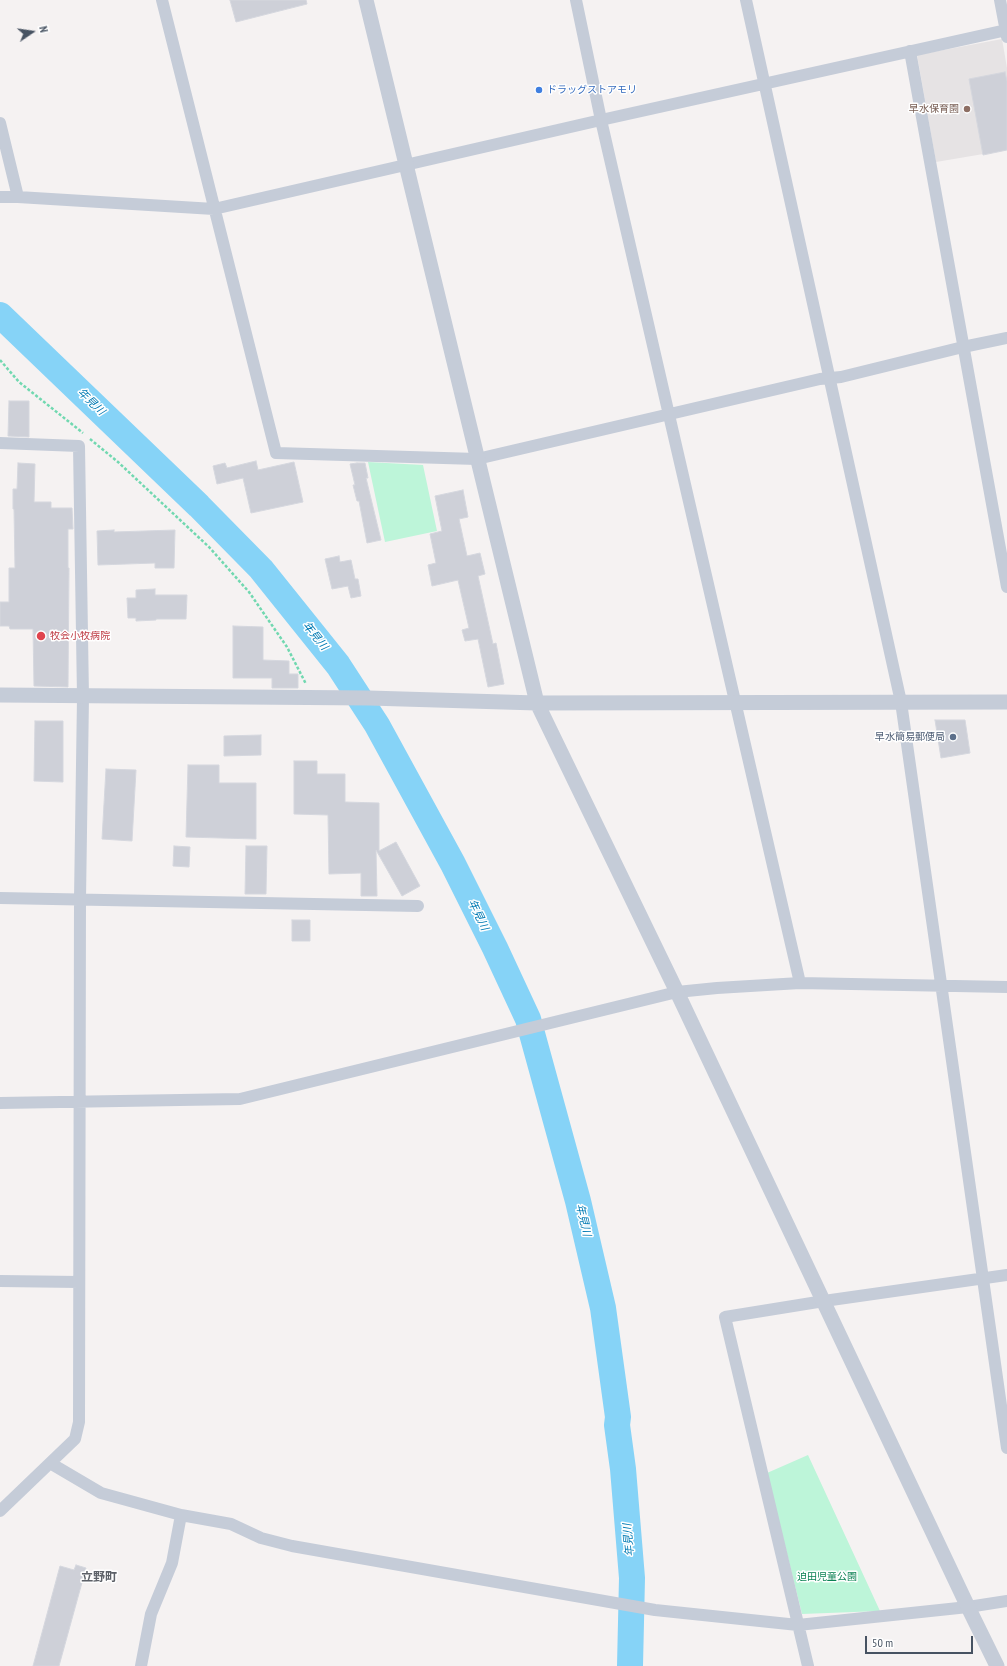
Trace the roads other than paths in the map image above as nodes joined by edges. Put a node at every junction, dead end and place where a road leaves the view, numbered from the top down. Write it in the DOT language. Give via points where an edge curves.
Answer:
graph roads {
  1 [pos="162,0"];
  2 [pos="366,0"];
  3 [pos="576,0"];
  4 [pos="746,0"];
  5 [pos="1000,0"];
  6 [pos="1006,34"];
  7 [pos="910,51"];
  8 [pos="764,84"];
  9 [pos="601,120"];
  10 [pos="0,123"];
  11 [pos="406,165"];
  12 [pos="0,197"];
  13 [pos="18,197"];
  14 [pos="214,209"];
  15 [pos="1007,338"];
  16 [pos="963,347"];
  17 [pos="829,378"];
  18 [pos="668,414"];
  19 [pos="0,443"];
  20 [pos="477,459"];
  21 [pos="1007,587"];
  22 [pos="0,695"];
  23 [pos="83,697"];
  24 [pos="900,702"];
  25 [pos="1007,702"];
  26 [pos="537,703"];
  27 [pos="734,703"];
  28 [pos="0,898"];
  29 [pos="80,899"];
  30 [pos="418,906"];
  31 [pos="800,983"];
  32 [pos="941,986"];
  33 [pos="1007,987"];
  34 [pos="677,992"];
  35 [pos="80,1102"];
  36 [pos="0,1103"];
  37 [pos="1007,1275"];
  38 [pos="983,1279"];
  39 [pos="0,1281"];
  40 [pos="80,1282"];
  41 [pos="824,1301"];
  42 [pos="1007,1448"];
  43 [pos="50,1464"];
  44 [pos="0,1511"];
  45 [pos="181,1515"];
  46 [pos="1007,1601"];
  47 [pos="968,1607"];
  48 [pos="798,1625"];
  49 [pos="141,1666"];
  50 [pos="808,1666"];
  51 [pos="997,1666"];
  1 -- 14 [label="street"];
  2 -- 11 [label="street"];
  3 -- 9 [label="street"];
  4 -- 8 [label="street"];
  5 -- 6 [label="street"];
  6 -- 7 [label="street"];
  7 -- 8 [label="street"];
  7 -- 16 [label="street"];
  8 -- 9 [label="street"];
  8 -- 17 [label="street"];
  9 -- 11 [label="street"];
  9 -- 18 [label="street"];
  10 -- 13 [label="street"];
  11 -- 14 [label="street"];
  11 -- 20 [label="street"];
  12 -- 13 [label="street"];
  13 -- 14 [label="street"];
  14 -- 20 [label="street" via="276,453"];
  15 -- 16 [label="street"];
  16 -- 17 [label="street"];
  16 -- 21 [label="street"];
  17 -- 18 [label="street"];
  17 -- 24 [label="street"];
  18 -- 20 [label="street"];
  18 -- 27 [label="street"];
  19 -- 23 [label="street" via="79,446"];
  20 -- 26 [label="street"];
  22 -- 23 [label="street"];
  23 -- 26 [label="street" via="402,699"];
  23 -- 29 [label="street"];
  24 -- 25 [label="street"];
  24 -- 27 [label="street"];
  24 -- 32 [label="street"];
  26 -- 27 [label="street"];
  26 -- 34 [label="street"];
  27 -- 31 [label="street"];
  28 -- 29 [label="street"];
  29 -- 30 [label="street"];
  29 -- 35 [label="street"];
  31 -- 32 [label="street"];
  31 -- 34 [label="street"];
  32 -- 33 [label="street"];
  32 -- 38 [label="street"];
  34 -- 35 [label="street" via="240,1099"];
  34 -- 41 [label="street"];
  35 -- 36 [label="street"];
  35 -- 40 [label="street"];
  37 -- 38 [label="street"];
  38 -- 41 [label="street"];
  38 -- 42 [label="street"];
  39 -- 40 [label="street"];
  40 -- 43 [label="street" via="79,1422 75,1439"];
  41 -- 47 [label="street"];
  41 -- 48 [label="street" via="725,1317"];
  43 -- 44 [label="street"];
  43 -- 45 [label="street" via="101,1493"];
  45 -- 48 [label="street" via="231,1524 261,1538 292,1546 611,1603"];
  45 -- 49 [label="street" via="172,1564 151,1614"];
  46 -- 47 [label="street"];
  47 -- 48 [label="street"];
  47 -- 51 [label="street"];
  48 -- 50 [label="street"];
}
